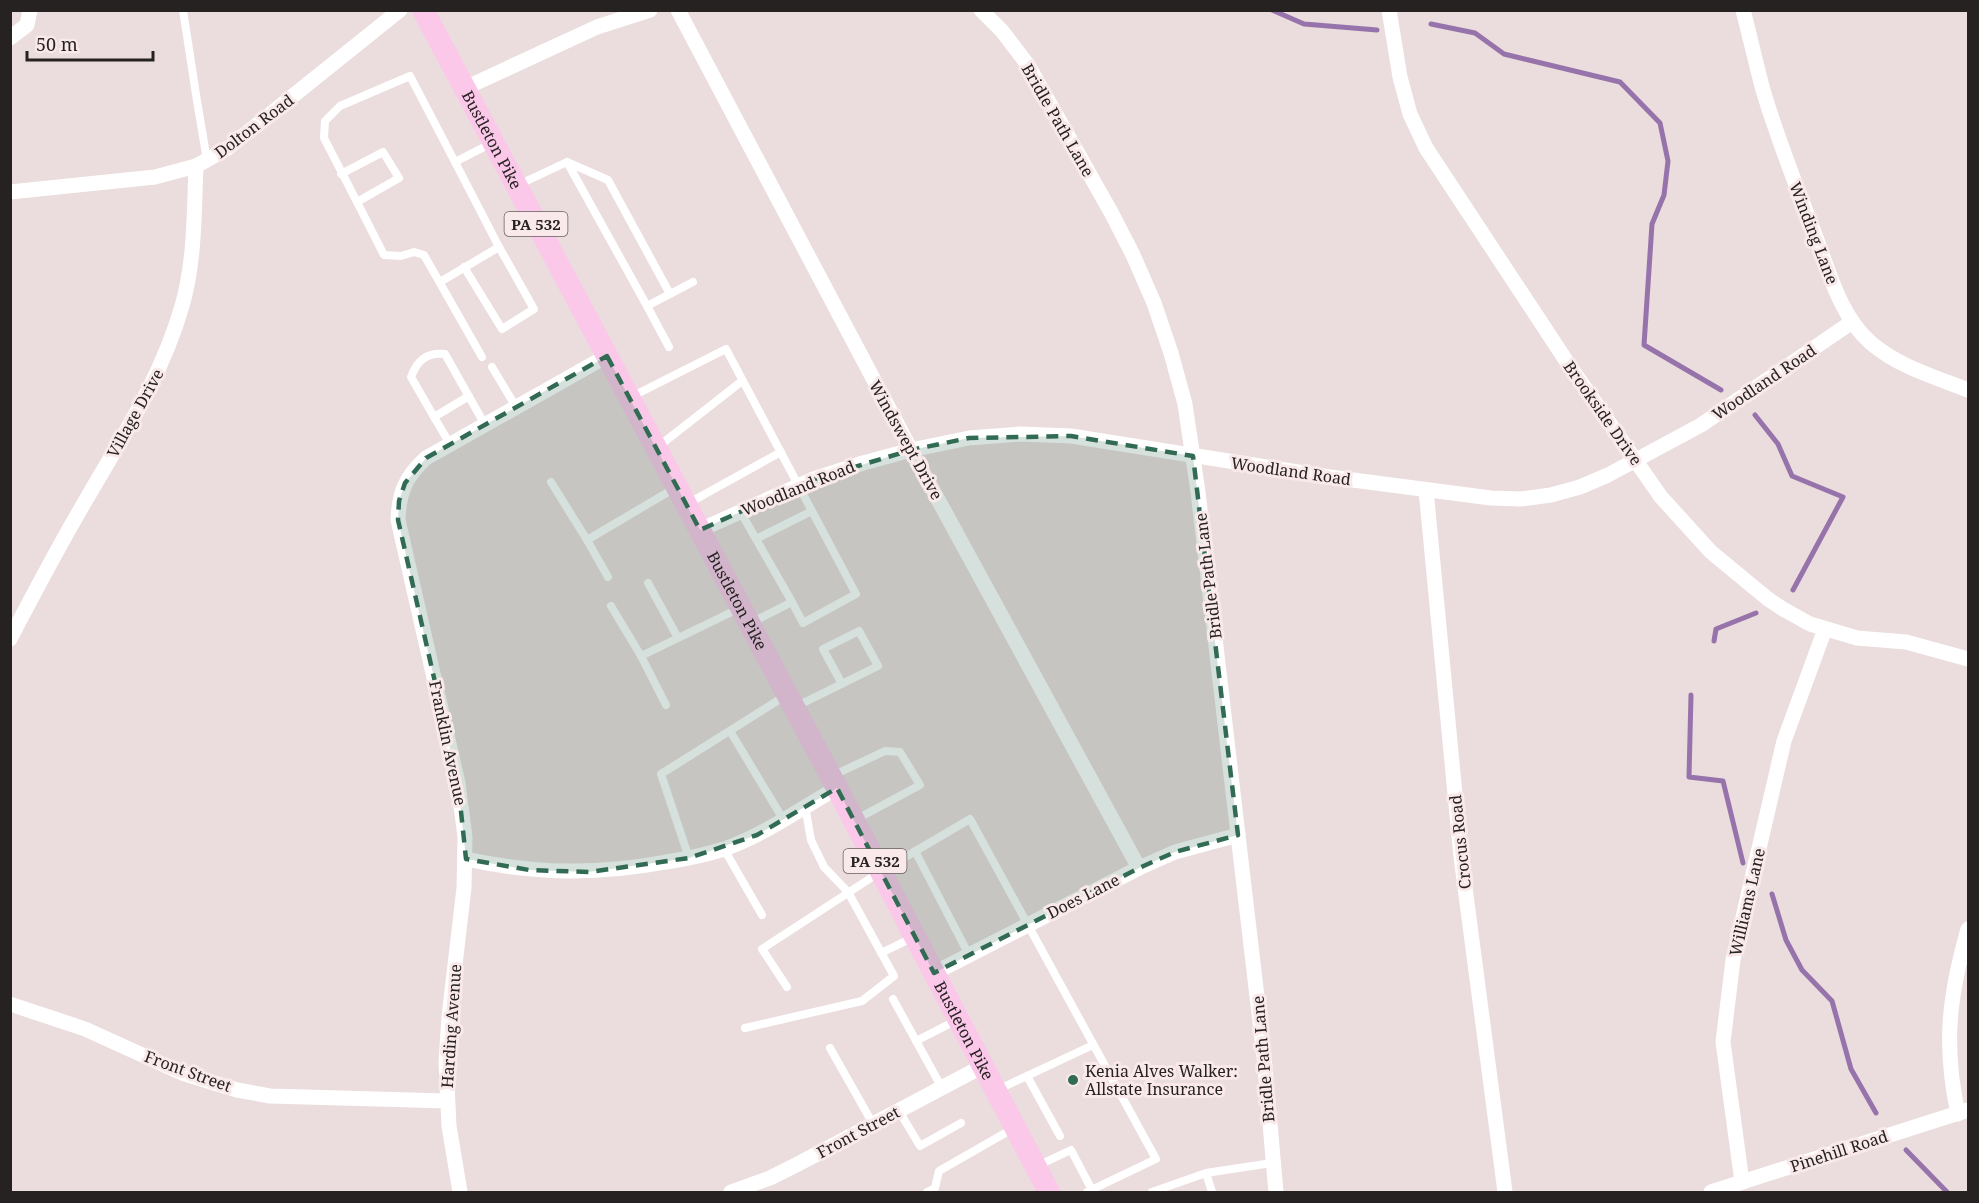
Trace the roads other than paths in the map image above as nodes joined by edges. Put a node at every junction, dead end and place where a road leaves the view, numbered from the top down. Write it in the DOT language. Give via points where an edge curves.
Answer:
graph roads {
  1 [pos="30,10"];
  2 [pos="183,10"];
  3 [pos="400,10"];
  4 [pos="423,10"];
  5 [pos="650,10"];
  6 [pos="678,10"];
  7 [pos="981,10"];
  8 [pos="1389,10"];
  9 [pos="1743,10"];
  10 [pos="10,38"];
  11 [pos="465,88"];
  12 [pos="493,142"];
  13 [pos="455,162"];
  14 [pos="567,162"];
  15 [pos="202,163"];
  16 [pos="342,174"];
  17 [pos="517,186"];
  18 [pos="10,192"];
  19 [pos="357,202"];
  20 [pos="499,247"];
  21 [pos="464,267"];
  22 [pos="440,282"];
  23 [pos="693,282"];
  24 [pos="670,294"];
  25 [pos="647,306"];
  26 [pos="1852,322"];
  27 [pos="669,346"];
  28 [pos="607,356"];
  29 [pos="482,357"];
  30 [pos="492,367"];
  31 [pos="742,381"];
  32 [pos="1968,390"];
  33 [pos="468,396"];
  34 [pos="629,398"];
  35 [pos="516,407"];
  36 [pos="434,417"];
  37 [pos="485,425"];
  38 [pos="450,444"];
  39 [pos="656,449"];
  40 [pos="911,450"];
  41 [pos="781,452"];
  42 [pos="1193,456"];
  43 [pos="1636,460"];
  44 [pos="551,482"];
  45 [pos="799,485"];
  46 [pos="1426,490"];
  47 [pos="681,496"];
  48 [pos="740,511"];
  49 [pos="812,511"];
  50 [pos="700,530"];
  51 [pos="756,539"];
  52 [pos="587,540"];
  53 [pos="608,577"];
  54 [pos="648,583"];
  55 [pos="792,602"];
  56 [pos="611,606"];
  57 [pos="745,616"];
  58 [pos="1826,629"];
  59 [pos="678,638"];
  60 [pos="10,639"];
  61 [pos="641,656"];
  62 [pos="1968,659"];
  63 [pos="842,684"];
  64 [pos="791,701"];
  65 [pos="666,705"];
  66 [pos="730,731"];
  67 [pos="834,782"];
  68 [pos="806,806"];
  69 [pos="783,819"];
  70 [pos="854,821"];
  71 [pos="1238,835"];
  72 [pos="724,849"];
  73 [pos="915,851"];
  74 [pos="689,858"];
  75 [pos="466,859"];
  76 [pos="1139,868"];
  77 [pos="880,872"];
  78 [pos="848,892"];
  79 [pos="762,915"];
  80 [pos="1027,926"];
  81 [pos="1968,929"];
  82 [pos="914,936"];
  83 [pos="881,953"];
  84 [pos="969,955"];
  85 [pos="934,973"];
  86 [pos="787,987"];
  87 [pos="893,999"];
  88 [pos="10,1004"];
  89 [pos="958,1019"];
  90 [pos="745,1028"];
  91 [pos="916,1041"];
  92 [pos="1093,1045"];
  93 [pos="830,1048"];
  94 [pos="983,1066"];
  95 [pos="1027,1076"];
  96 [pos="942,1088"];
  97 [pos="996,1091"];
  98 [pos="447,1101"];
  99 [pos="899,1111"];
  100 [pos="1963,1112"];
  101 [pos="961,1123"];
  102 [pos="873,1124"];
  103 [pos="1015,1128"];
  104 [pos="1060,1136"];
  105 [pos="1272,1164"];
  106 [pos="1035,1167"];
  107 [pos="1206,1173"];
  108 [pos="1742,1182"];
  109 [pos="1162,1190"];
  110 [pos="1090,1191"];
  111 [pos="460,1192"];
  112 [pos="731,1192"];
  113 [pos="927,1192"];
  114 [pos="1049,1192"];
  115 [pos="1152,1192"];
  116 [pos="1212,1192"];
  117 [pos="1276,1192"];
  118 [pos="1505,1192"];
  119 [pos="1711,1192"];
  1 -- 10 [label="street" via="27,25"];
  2 -- 15 [label="lane"];
  3 -- 15 [label="street, Dolton Road" via="228,148"];
  4 -- 11 [label="main road, Bustleton Pike / PA 532"];
  5 -- 11 [label="street" via="597,27"];
  6 -- 40 [label="street, Windswept Drive"];
  7 -- 42 [label="street, Bridle Path Lane" via="1016,48 1040,83 1133,255 1171,353 1185,404"];
  8 -- 43 [label="street, Brookside Drive" via="1400,77 1410,114 1426,148"];
  9 -- 26 [label="street, Winding Lane" via="1764,92 1791,172"];
  11 -- 12 [label="main road, Bustleton Pike / PA 532"];
  12 -- 13 [label="lane"];
  12 -- 17 [label="main road, Bustleton Pike / PA 532"];
  13 -- 16 [label="lane" via="410,76 340,106 325,121 324,138"];
  13 -- 20 [label="lane"];
  14 -- 17 [label="lane"];
  14 -- 24 [label="lane" via="608,180"];
  14 -- 25 [label="lane"];
  15 -- 18 [label="street, Dolton Road" via="156,177"];
  15 -- 60 [label="street, Village Drive" via="189,277 165,357 141,407 55,552"];
  16 -- 19 [label="lane"];
  16 -- 19 [label="lane" via="383,152 399,178"];
  17 -- 28 [label="main road, Bustleton Pike / PA 532"];
  19 -- 22 [label="lane" via="384,255 424,255"];
  20 -- 21 [label="lane"];
  20 -- 21 [label="lane" via="534,309 502,329"];
  21 -- 22 [label="lane"];
  22 -- 29 [label="lane"];
  23 -- 24 [label="lane"];
  24 -- 25 [label="lane"];
  25 -- 27 [label="lane"];
  26 -- 32 [label="street, Winding Lane" via="1869,342 1891,358"];
  26 -- 43 [label="street, Woodland Road" via="1701,425"];
  28 -- 34 [label="main road, Bustleton Pike / PA 532"];
  28 -- 35 [label="street, Franklin Avenue"];
  30 -- 35 [label="lane"];
  31 -- 34 [label="lane" via="726,350"];
  31 -- 39 [label="lane"];
  31 -- 41 [label="lane"];
  33 -- 36 [label="lane"];
  33 -- 36 [label="lane" via="445,354 434,353 415,364 411,377"];
  33 -- 37 [label="lane"];
  34 -- 39 [label="main road, Bustleton Pike / PA 532"];
  35 -- 37 [label="street, Franklin Avenue"];
  36 -- 38 [label="lane"];
  37 -- 38 [label="street, Franklin Avenue"];
  38 -- 75 [label="street, Franklin Avenue" via="426,458 405,483 398,520 458,783"];
  39 -- 47 [label="main road, Bustleton Pike / PA 532"];
  40 -- 42 [label="street, Woodland Road" via="994,435 1045,434"];
  40 -- 45 [label="street, Woodland Road"];
  40 -- 76 [label="street, Windswept Drive"];
  41 -- 45 [label="lane"];
  41 -- 47 [label="lane"];
  42 -- 46 [label="street, Woodland Road"];
  42 -- 71 [label="street, Bridle Path Lane"];
  43 -- 46 [label="street, Woodland Road" via="1580,487 1551,495 1491,498"];
  43 -- 58 [label="street, Brookside Drive" via="1673,511 1725,564 1783,609"];
  44 -- 52 [label="lane"];
  45 -- 48 [label="street, Woodland Road"];
  45 -- 49 [label="lane"];
  46 -- 118 [label="street, Crocus Road" via="1461,857"];
  47 -- 50 [label="main road, Bustleton Pike / PA 532"];
  47 -- 52 [label="lane"];
  48 -- 50 [label="street, Woodland Road"];
  48 -- 51 [label="lane"];
  49 -- 51 [label="lane"];
  49 -- 55 [label="lane" via="856,594 803,623"];
  50 -- 57 [label="main road, Bustleton Pike / PA 532"];
  51 -- 55 [label="lane"];
  52 -- 53 [label="lane"];
  54 -- 59 [label="lane"];
  55 -- 57 [label="lane"];
  56 -- 61 [label="lane"];
  57 -- 59 [label="lane"];
  57 -- 64 [label="main road, Bustleton Pike / PA 532"];
  58 -- 62 [label="street, Brookside Drive" via="1873,640 1906,642"];
  58 -- 108 [label="street, Williams Lane" via="1784,741 1733,960 1723,1042"];
  59 -- 61 [label="lane"];
  61 -- 65 [label="lane"];
  63 -- 63 [label="lane" via="879,666 858,631 823,649"];
  63 -- 64 [label="lane"];
  64 -- 66 [label="lane"];
  64 -- 67 [label="main road, Bustleton Pike / PA 532"];
  66 -- 69 [label="lane"];
  66 -- 74 [label="lane" via="661,774"];
  67 -- 68 [label="street"];
  67 -- 70 [label="main road, Bustleton Pike / PA 532"];
  67 -- 70 [label="lane" via="885,751 900,752 920,785"];
  68 -- 69 [label="street"];
  68 -- 78 [label="lane" via="811,840 824,867"];
  69 -- 72 [label="street"];
  70 -- 77 [label="main road, Bustleton Pike / PA 532"];
  71 -- 76 [label="street, Does Lane" via="1175,852"];
  71 -- 105 [label="street, Bridle Path Lane"];
  72 -- 74 [label="street"];
  72 -- 79 [label="lane"];
  73 -- 77 [label="lane"];
  73 -- 80 [label="lane" via="970,819"];
  73 -- 84 [label="lane"];
  74 -- 75 [label="street" via="588,872 529,870"];
  75 -- 98 [label="street, Harding Avenue" via="448,1016"];
  76 -- 80 [label="street, Does Lane"];
  77 -- 78 [label="lane"];
  77 -- 82 [label="main road, Bustleton Pike / PA 532"];
  78 -- 83 [label="lane"];
  78 -- 86 [label="lane" via="762,949"];
  80 -- 84 [label="street, Does Lane"];
  80 -- 92 [label="lane"];
  81 -- 100 [label="street" via="1955,979 1949,1031 1950,1072"];
  82 -- 83 [label="lane"];
  82 -- 85 [label="main road, Bustleton Pike / PA 532"];
  83 -- 90 [label="lane" via="894,976 862,1001"];
  84 -- 85 [label="street, Does Lane"];
  85 -- 89 [label="main road, Bustleton Pike / PA 532"];
  87 -- 91 [label="lane"];
  88 -- 98 [label="street, Front Street" via="85,1029 182,1072 237,1090 270,1096"];
  89 -- 91 [label="lane"];
  89 -- 94 [label="main road, Bustleton Pike / PA 532"];
  91 -- 96 [label="lane"];
  92 -- 95 [label="lane"];
  92 -- 110 [label="lane" via="1156,1160"];
  93 -- 102 [label="lane"];
  94 -- 96 [label="street, Front Street"];
  94 -- 97 [label="main road, Bustleton Pike / PA 532"];
  95 -- 97 [label="lane"];
  95 -- 104 [label="lane"];
  96 -- 99 [label="street, Front Street"];
  97 -- 103 [label="main road, Bustleton Pike / PA 532"];
  98 -- 111 [label="street, Harding Avenue"];
  99 -- 101 [label="lane" via="920,1146"];
  99 -- 102 [label="street, Front Street"];
  100 -- 108 [label="street, Pinehill Road"];
  102 -- 112 [label="street, Front Street" via="770,1178"];
  103 -- 106 [label="main road, Bustleton Pike / PA 532"];
  103 -- 113 [label="lane" via="939,1171 935,1188"];
  105 -- 107 [label="lane"];
  105 -- 117 [label="street, Bridle Path Lane"];
  106 -- 110 [label="lane" via="1071,1150"];
  106 -- 114 [label="main road, Bustleton Pike / PA 532"];
  107 -- 109 [label="lane"];
  107 -- 116 [label="lane"];
  108 -- 119 [label="street, Pinehill Road"];
  109 -- 115 [label="lane"];
}
